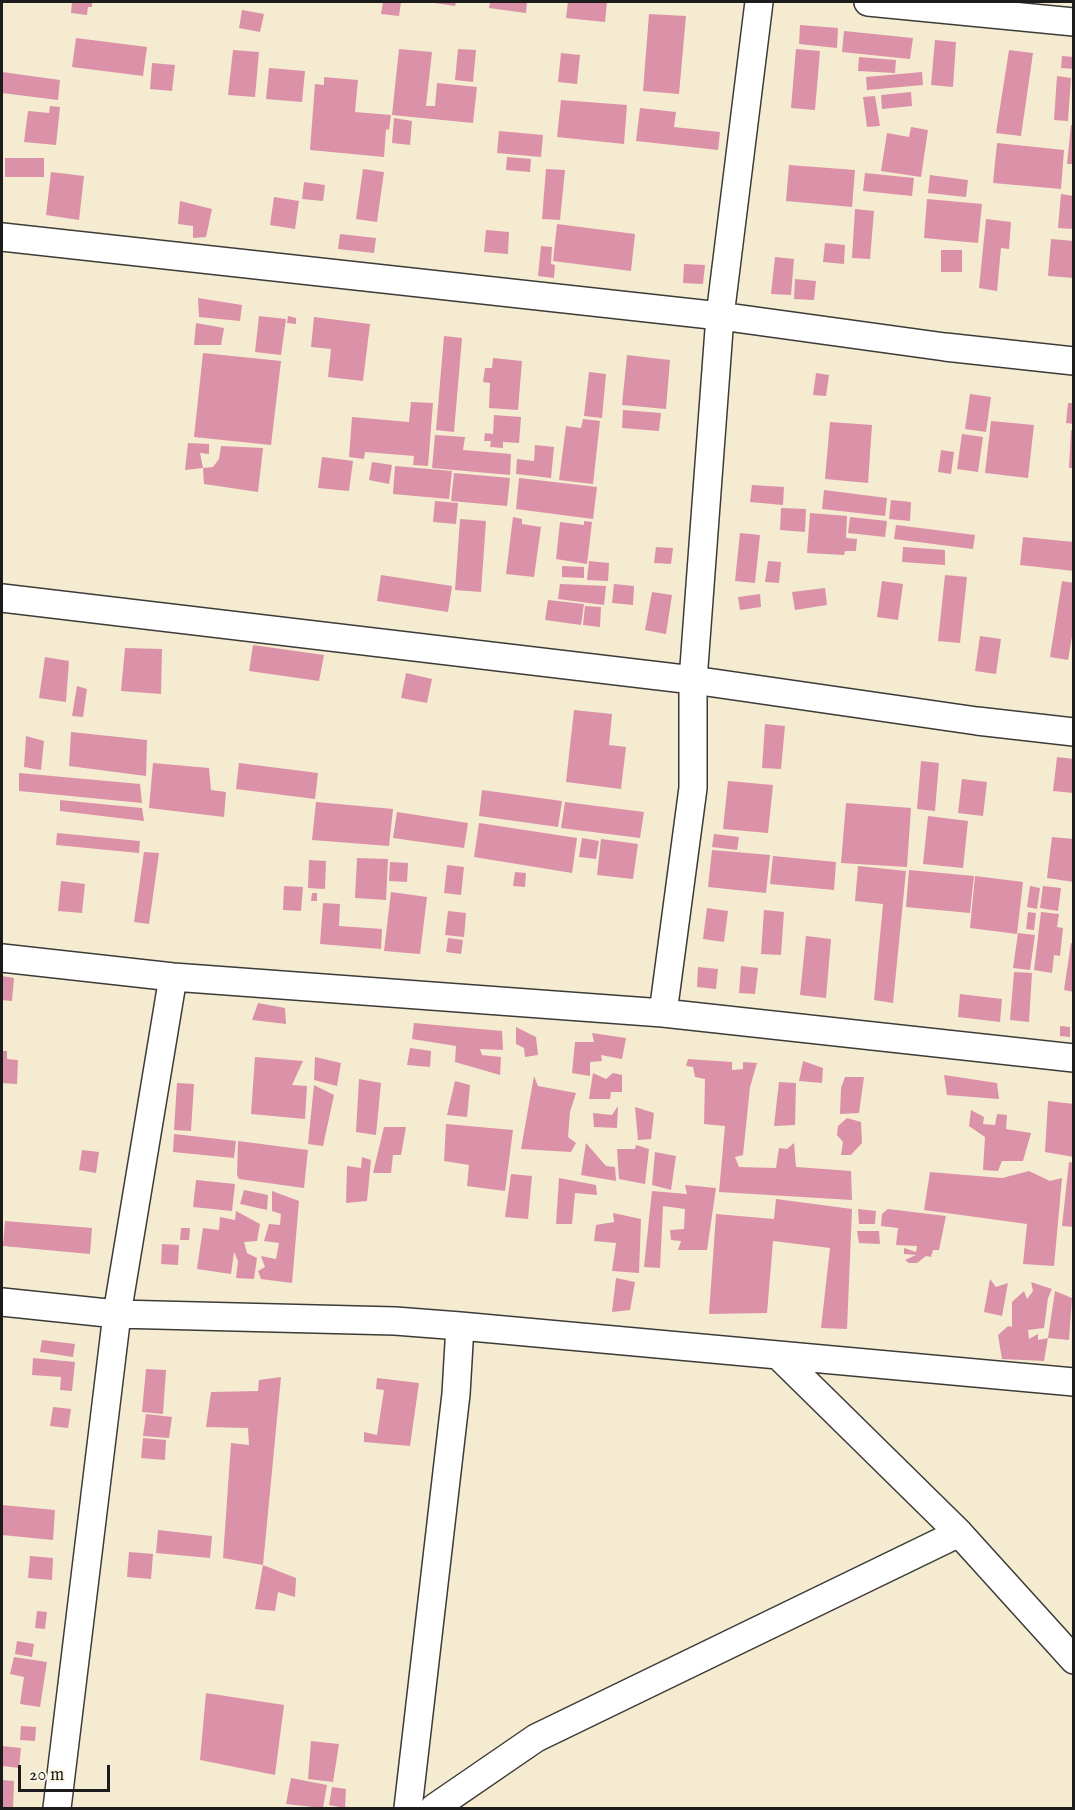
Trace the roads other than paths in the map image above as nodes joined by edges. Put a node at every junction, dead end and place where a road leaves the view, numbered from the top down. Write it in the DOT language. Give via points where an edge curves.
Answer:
graph roads {
  1 [pos="759,2"];
  2 [pos="868,2"];
  3 [pos="1074,22"];
  4 [pos="2,237"];
  5 [pos="720,316"];
  6 [pos="1074,361"];
  7 [pos="2,598"];
  8 [pos="693,680"];
  9 [pos="1074,732"];
  10 [pos="2,958"];
  11 [pos="172,977"];
  12 [pos="663,1013"];
  13 [pos="1074,1058"];
  14 [pos="2,1302"];
  15 [pos="117,1314"];
  16 [pos="460,1326"];
  17 [pos="778,1355"];
  18 [pos="1074,1382"];
  19 [pos="959,1533"];
  20 [pos="1074,1660"];
  21 [pos="57,1809"];
  22 [pos="408,1809"];
  23 [pos="434,1809"];
  1 -- 5 [label="street"];
  2 -- 3 [label="street"];
  4 -- 5 [label="street"];
  5 -- 6 [label="street"];
  5 -- 8 [label="street"];
  7 -- 8 [label="street"];
  8 -- 9 [label="street"];
  8 -- 12 [label="street" via="693,788"];
  10 -- 11 [label="street"];
  11 -- 12 [label="street"];
  11 -- 15 [label="street"];
  12 -- 13 [label="street"];
  14 -- 15 [label="street"];
  15 -- 16 [label="street"];
  15 -- 21 [label="street"];
  16 -- 17 [label="street"];
  16 -- 22 [label="street" via="456,1394"];
  17 -- 18 [label="street"];
  17 -- 19 [label="street"];
  19 -- 20 [label="street"];
  19 -- 23 [label="street" via="536,1738"];
}
